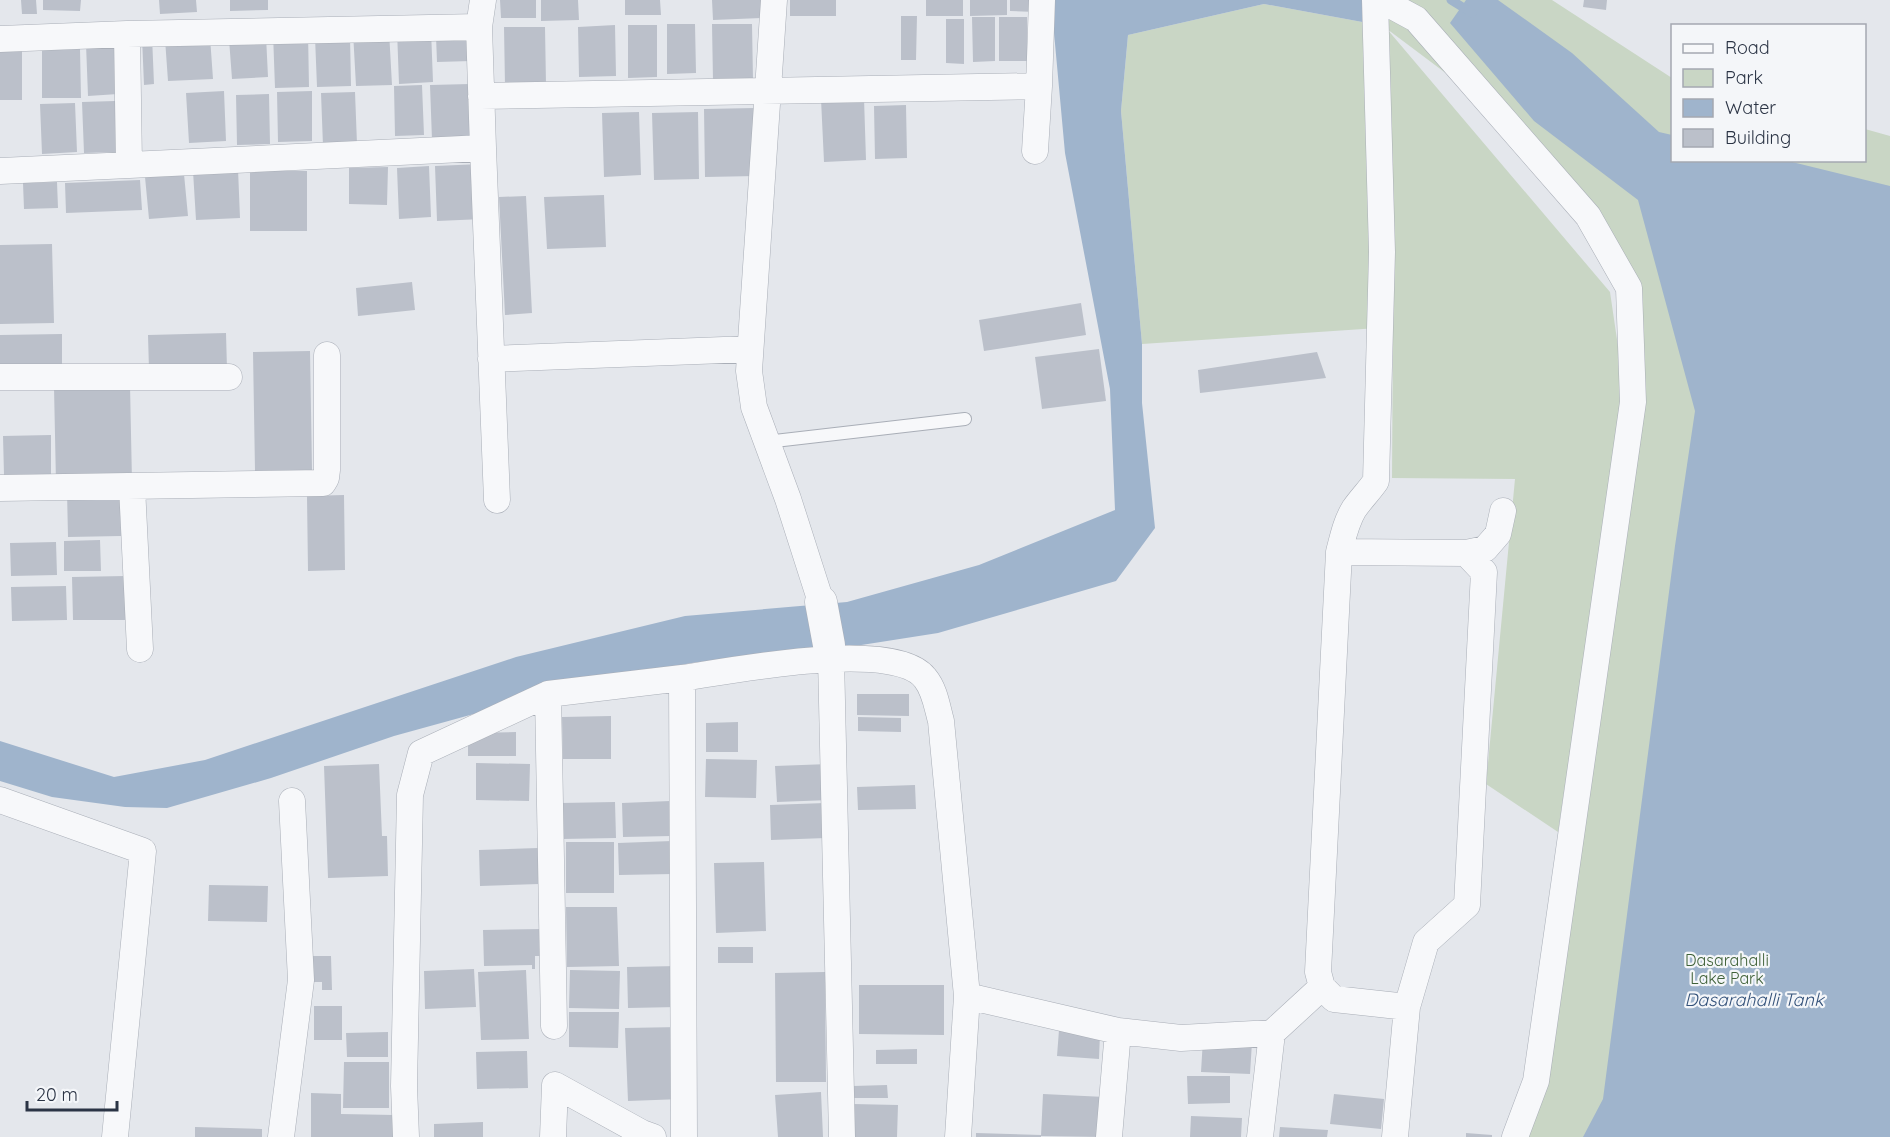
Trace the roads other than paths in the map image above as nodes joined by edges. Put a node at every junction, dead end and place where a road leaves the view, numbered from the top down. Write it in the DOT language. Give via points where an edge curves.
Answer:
graph roads {
  1 [pos="483,0"];
  2 [pos="774,0"];
  3 [pos="1042,0"];
  4 [pos="1375,0"];
  5 [pos="1381,0"];
  6 [pos="479,27"];
  7 [pos="127,34"];
  8 [pos="0,39"];
  9 [pos="1039,86"];
  10 [pos="767,91"];
  11 [pos="481,96"];
  12 [pos="483,148"];
  13 [pos="1035,151"];
  14 [pos="129,165"];
  15 [pos="0,171"];
  16 [pos="750,349"];
  17 [pos="327,355"];
  18 [pos="491,360"];
  19 [pos="229,376"];
  20 [pos="0,377"];
  21 [pos="965,420"];
  22 [pos="766,442"];
  23 [pos="132,487"];
  24 [pos="0,488"];
  25 [pos="497,500"];
  26 [pos="1503,511"];
  27 [pos="1339,552"];
  28 [pos="1466,553"];
  29 [pos="821,602"];
  30 [pos="140,649"];
  31 [pos="830,651"];
  32 [pos="682,678"];
  33 [pos="548,694"];
  34 [pos="292,801"];
  35 [pos="0,802"];
  36 [pos="1322,987"];
  37 [pos="967,996"];
  38 [pos="1407,1007"];
  39 [pos="554,1026"];
  40 [pos="1118,1031"];
  41 [pos="1272,1033"];
  42 [pos="115,1137"];
  43 [pos="281,1137"];
  44 [pos="406,1137"];
  45 [pos="553,1137"];
  46 [pos="653,1137"];
  47 [pos="684,1137"];
  48 [pos="842,1137"];
  49 [pos="958,1137"];
  50 [pos="1109,1137"];
  51 [pos="1260,1137"];
  52 [pos="1395,1137"];
  53 [pos="1515,1137"];
  1 -- 6 [label="street"];
  2 -- 10 [label="street"];
  3 -- 9 [label="street"];
  4 -- 27 [label="street" via="1383,252 1376,481 1347,523"];
  5 -- 53 [label="street" via="1416,19 1588,216 1629,288 1633,402 1536,1081"];
  6 -- 7 [label="street"];
  6 -- 11 [label="street"];
  7 -- 8 [label="street"];
  7 -- 14 [label="street"];
  9 -- 10 [label="street"];
  9 -- 13 [label="street"];
  10 -- 11 [label="street"];
  10 -- 16 [label="street"];
  11 -- 12 [label="street"];
  12 -- 14 [label="street"];
  12 -- 18 [label="street"];
  14 -- 15 [label="street"];
  16 -- 18 [label="street"];
  16 -- 22 [label="street" via="754,407"];
  17 -- 23 [label="street" via="327,470 323,483"];
  18 -- 25 [label="street"];
  19 -- 20 [label="street"];
  21 -- 22 [label="lane"];
  22 -- 29 [label="street"];
  23 -- 24 [label="street"];
  23 -- 30 [label="street"];
  26 -- 28 [label="street" via="1498,534 1485,549"];
  27 -- 28 [label="street"];
  27 -- 36 [label="street" via="1318,972"];
  28 -- 38 [label="street" via="1484,572 1467,905 1426,942"];
  29 -- 31 [label="street"];
  31 -- 32 [label="street"];
  31 -- 37 [label="street" via="911,668 925,677 934,696 941,721"];
  31 -- 48 [label="street"];
  32 -- 33 [label="street"];
  32 -- 47 [label="street"];
  33 -- 39 [label="street"];
  33 -- 44 [label="street" via="421,753 410,795"];
  34 -- 43 [label="street" via="301,980"];
  35 -- 42 [label="street" via="142,851"];
  36 -- 38 [label="street" via="1334,999"];
  36 -- 41 [label="street"];
  37 -- 40 [label="street"];
  37 -- 49 [label="street"];
  38 -- 52 [label="street"];
  40 -- 41 [label="street" via="1181,1038"];
  40 -- 50 [label="street"];
  41 -- 51 [label="street"];
  45 -- 46 [label="street" via="555,1084"];
}
